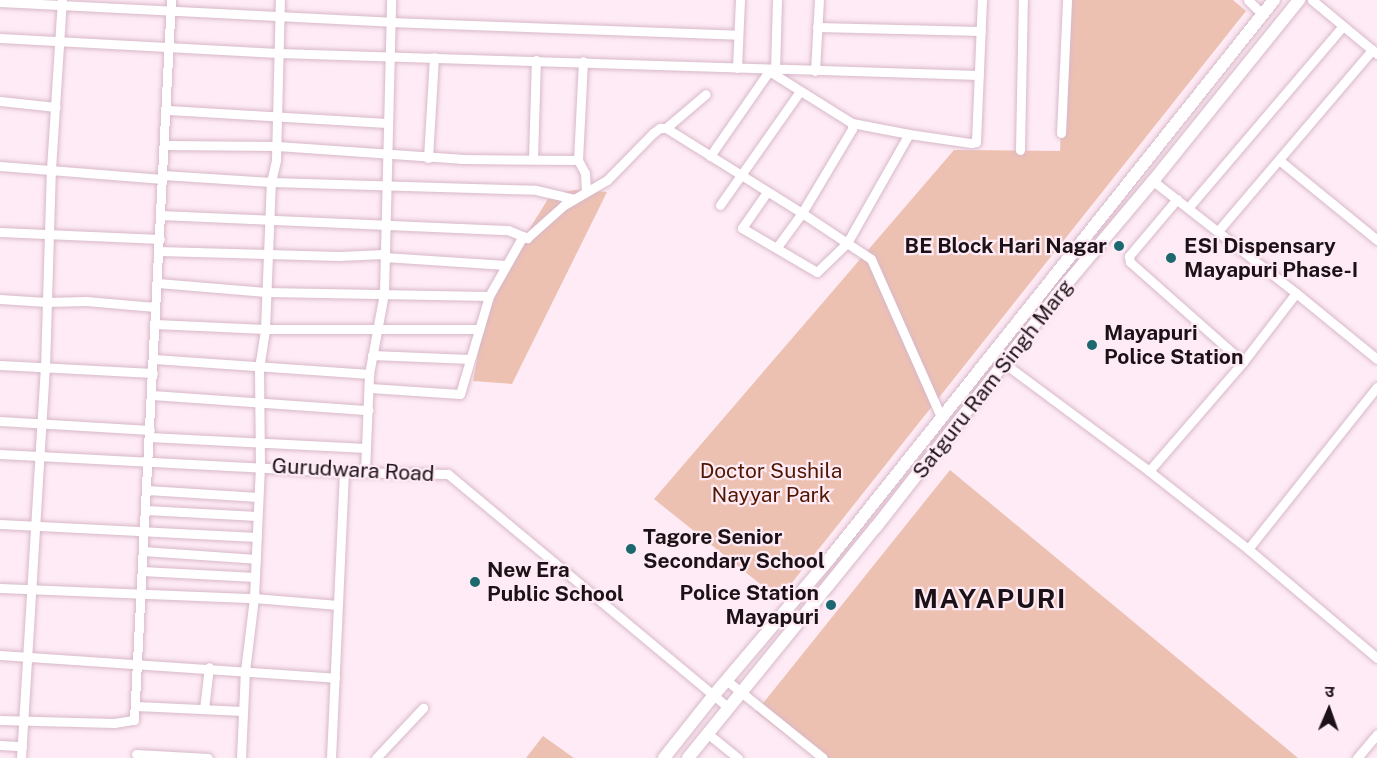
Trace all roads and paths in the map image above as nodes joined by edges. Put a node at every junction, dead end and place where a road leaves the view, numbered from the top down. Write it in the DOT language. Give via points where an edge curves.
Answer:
graph roads {
  1 [pos="171,0"];
  2 [pos="280,0"];
  3 [pos="391,0"];
  4 [pos="740,0"];
  5 [pos="777,0"];
  6 [pos="819,0"];
  7 [pos="982,0"];
  8 [pos="1023,0"];
  9 [pos="1067,0"];
  10 [pos="1248,0"];
  11 [pos="1274,0"];
  12 [pos="1299,0"];
  13 [pos="1312,0"];
  14 [pos="0,2"];
  15 [pos="62,2"];
  16 [pos="171,10"];
  17 [pos="1262,14"];
  18 [pos="279,17"];
  19 [pos="390,22"];
  20 [pos="1343,26"];
  21 [pos="817,27"];
  22 [pos="981,31"];
  23 [pos="738,34"];
  24 [pos="0,38"];
  25 [pos="60,42"];
  26 [pos="169,48"];
  27 [pos="1375,52"];
  28 [pos="278,54"];
  29 [pos="389,57"];
  30 [pos="434,57"];
  31 [pos="536,60"];
  32 [pos="583,61"];
  33 [pos="738,68"];
  34 [pos="772,71"];
  35 [pos="815,71"];
  36 [pos="979,75"];
  37 [pos="800,91"];
  38 [pos="706,94"];
  39 [pos="0,102"];
  40 [pos="56,107"];
  41 [pos="168,110"];
  42 [pos="277,115"];
  43 [pos="387,123"];
  44 [pos="852,123"];
  45 [pos="666,128"];
  46 [pos="1061,133"];
  47 [pos="909,134"];
  48 [pos="165,145"];
  49 [pos="277,146"];
  50 [pos="1020,150"];
  51 [pos="387,154"];
  52 [pos="710,156"];
  53 [pos="428,158"];
  54 [pos="533,159"];
  55 [pos="578,159"];
  56 [pos="1279,160"];
  57 [pos="0,166"];
  58 [pos="51,169"];
  59 [pos="741,176"];
  60 [pos="162,177"];
  61 [pos="1153,181"];
  62 [pos="271,182"];
  63 [pos="385,186"];
  64 [pos="586,192"];
  65 [pos="766,192"];
  66 [pos="574,199"];
  67 [pos="1177,199"];
  68 [pos="720,205"];
  69 [pos="1188,208"];
  70 [pos="802,213"];
  71 [pos="160,215"];
  72 [pos="271,218"];
  73 [pos="384,225"];
  74 [pos="1218,231"];
  75 [pos="0,232"];
  76 [pos="49,235"];
  77 [pos="523,236"];
  78 [pos="160,239"];
  79 [pos="1377,240"];
  80 [pos="847,243"];
  81 [pos="777,247"];
  82 [pos="159,251"];
  83 [pos="269,255"];
  84 [pos="384,255"];
  85 [pos="506,265"];
  86 [pos="158,283"];
  87 [pos="266,292"];
  88 [pos="384,293"];
  89 [pos="1296,293"];
  90 [pos="489,296"];
  91 [pos="0,299"];
  92 [pos="46,302"];
  93 [pos="155,307"];
  94 [pos="155,324"];
  95 [pos="376,327"];
  96 [pos="265,329"];
  97 [pos="479,329"];
  98 [pos="372,355"];
  99 [pos="154,359"];
  100 [pos="1377,359"];
  101 [pos="470,360"];
  102 [pos="1243,362"];
  103 [pos="1005,364"];
  104 [pos="0,365"];
  105 [pos="45,368"];
  106 [pos="259,368"];
  107 [pos="153,373"];
  108 [pos="369,374"];
  109 [pos="1377,387"];
  110 [pos="370,388"];
  111 [pos="152,395"];
  112 [pos="260,405"];
  113 [pos="368,410"];
  114 [pos="941,417"];
  115 [pos="0,421"];
  116 [pos="40,423"];
  117 [pos="149,433"];
  118 [pos="260,441"];
  119 [pos="366,448"];
  120 [pos="0,454"];
  121 [pos="38,457"];
  122 [pos="147,462"];
  123 [pos="260,466"];
  124 [pos="365,471"];
  125 [pos="1149,471"];
  126 [pos="344,472"];
  127 [pos="147,490"];
  128 [pos="258,497"];
  129 [pos="146,510"];
  130 [pos="257,516"];
  131 [pos="0,524"];
  132 [pos="35,526"];
  133 [pos="145,530"];
  134 [pos="256,537"];
  135 [pos="1248,549"];
  136 [pos="143,551"];
  137 [pos="256,559"];
  138 [pos="142,571"];
  139 [pos="255,577"];
  140 [pos="0,588"];
  141 [pos="30,590"];
  142 [pos="141,595"];
  143 [pos="254,598"];
  144 [pos="338,605"];
  145 [pos="0,655"];
  146 [pos="27,656"];
  147 [pos="1377,658"];
  148 [pos="138,663"];
  149 [pos="208,667"];
  150 [pos="245,671"];
  151 [pos="335,678"];
  152 [pos="726,680"];
  153 [pos="741,691"];
  154 [pos="714,694"];
  155 [pos="136,706"];
  156 [pos="728,707"];
  157 [pos="423,708"];
  158 [pos="204,709"];
  159 [pos="243,711"];
  160 [pos="0,720"];
  161 [pos="24,721"];
  162 [pos="707,733"];
  163 [pos="1377,734"];
  164 [pos="0,745"];
  165 [pos="22,746"];
  166 [pos="136,754"];
  167 [pos="21,758"];
  168 [pos="208,758"];
  169 [pos="241,758"];
  170 [pos="331,758"];
  171 [pos="376,758"];
  172 [pos="664,758"];
  173 [pos="688,758"];
  174 [pos="738,758"];
  175 [pos="824,758"];
  176 [pos="1357,758"];
  1 -- 16 [label="street"];
  2 -- 18 [label="street"];
  3 -- 19 [label="street"];
  4 -- 23 [label="street"];
  5 -- 34 [label="street"];
  6 -- 21 [label="street"];
  7 -- 22 [label="street"];
  8 -- 50 [label="street"];
  9 -- 46 [label="street"];
  10 -- 17 [label="street"];
  11 -- 17 [label="main road, Satguru Ram Singh Marg"];
  12 -- 61 [label="main road, Satguru Ram Singh Marg"];
  13 -- 20 [label="street"];
  14 -- 15 [label="street"];
  15 -- 16 [label="street"];
  15 -- 25 [label="street"];
  16 -- 18 [label="street"];
  16 -- 26 [label="street"];
  17 -- 114 [label="main road, Satguru Ram Singh Marg"];
  18 -- 19 [label="street"];
  18 -- 28 [label="street"];
  19 -- 23 [label="street"];
  19 -- 29 [label="street"];
  20 -- 27 [label="street"];
  20 -- 69 [label="street"];
  21 -- 22 [label="street"];
  21 -- 35 [label="street"];
  22 -- 36 [label="street"];
  23 -- 33 [label="street"];
  24 -- 25 [label="street"];
  25 -- 26 [label="street"];
  25 -- 40 [label="street"];
  26 -- 28 [label="street"];
  26 -- 41 [label="street"];
  27 -- 56 [label="street"];
  28 -- 29 [label="street"];
  28 -- 42 [label="street"];
  29 -- 30 [label="street"];
  29 -- 43 [label="street"];
  30 -- 31 [label="street"];
  30 -- 53 [label="street"];
  31 -- 32 [label="street"];
  31 -- 54 [label="street"];
  32 -- 33 [label="street"];
  32 -- 55 [label="street"];
  33 -- 34 [label="street"];
  34 -- 35 [label="street"];
  34 -- 37 [label="street"];
  34 -- 52 [label="street"];
  35 -- 36 [label="street"];
  36 -- 47 [label="street" via="977,140 971,144"];
  37 -- 44 [label="street"];
  37 -- 59 [label="street"];
  38 -- 45 [label="street"];
  39 -- 40 [label="street"];
  40 -- 58 [label="street"];
  41 -- 42 [label="street"];
  41 -- 48 [label="street"];
  42 -- 43 [label="street"];
  42 -- 49 [label="street"];
  43 -- 51 [label="street"];
  44 -- 47 [label="street"];
  44 -- 70 [label="street"];
  45 -- 52 [label="street"];
  45 -- 64 [label="street" via="653,133 607,180"];
  47 -- 80 [label="street"];
  48 -- 49 [label="street"];
  48 -- 60 [label="street"];
  49 -- 51 [label="street"];
  49 -- 62 [label="street"];
  51 -- 53 [label="street"];
  51 -- 63 [label="street"];
  52 -- 59 [label="street"];
  53 -- 54 [label="street"];
  54 -- 55 [label="street"];
  55 -- 64 [label="street" via="585,173"];
  56 -- 74 [label="street"];
  56 -- 79 [label="street"];
  57 -- 58 [label="street"];
  58 -- 60 [label="street"];
  58 -- 76 [label="street"];
  59 -- 65 [label="street"];
  59 -- 68 [label="street"];
  60 -- 62 [label="street"];
  60 -- 71 [label="street"];
  61 -- 67 [label="street"];
  61 -- 103 [label="main road, Satguru Ram Singh Marg"];
  62 -- 63 [label="street"];
  62 -- 72 [label="street"];
  63 -- 66 [label="street" via="536,190"];
  63 -- 73 [label="street"];
  64 -- 66 [label="street"];
  65 -- 70 [label="street"];
  65 -- 81 [label="street" via="742,228"];
  66 -- 77 [label="street" via="532,236"];
  67 -- 69 [label="street"];
  67 -- 102 [label="street" via="1130,256 1130,262"];
  69 -- 74 [label="street"];
  70 -- 80 [label="street"];
  70 -- 81 [label="street"];
  71 -- 72 [label="street"];
  71 -- 78 [label="street"];
  72 -- 73 [label="street"];
  72 -- 83 [label="street"];
  73 -- 77 [label="street" via="508,230"];
  73 -- 84 [label="street"];
  74 -- 89 [label="street"];
  75 -- 76 [label="street"];
  76 -- 78 [label="street"];
  76 -- 92 [label="street"];
  77 -- 85 [label="street"];
  78 -- 82 [label="street"];
  80 -- 81 [label="street" via="817,272"];
  80 -- 114 [label="street" via="872,259"];
  82 -- 83 [label="street"];
  82 -- 86 [label="street"];
  83 -- 84 [label="street"];
  83 -- 87 [label="street"];
  84 -- 85 [label="street"];
  84 -- 88 [label="street"];
  85 -- 90 [label="street"];
  86 -- 87 [label="street"];
  86 -- 93 [label="street"];
  87 -- 88 [label="street"];
  87 -- 96 [label="street"];
  88 -- 90 [label="street"];
  88 -- 95 [label="street"];
  89 -- 100 [label="street"];
  89 -- 102 [label="street"];
  90 -- 97 [label="street"];
  91 -- 92 [label="street"];
  92 -- 93 [label="street"];
  92 -- 105 [label="street"];
  93 -- 94 [label="street"];
  94 -- 96 [label="street"];
  94 -- 99 [label="street"];
  95 -- 96 [label="street"];
  95 -- 97 [label="street"];
  95 -- 98 [label="street"];
  96 -- 106 [label="street"];
  97 -- 101 [label="street"];
  98 -- 101 [label="street"];
  98 -- 108 [label="street"];
  99 -- 106 [label="street"];
  99 -- 107 [label="street"];
  101 -- 110 [label="street" via="460,394"];
  102 -- 125 [label="street"];
  103 -- 125 [label="street"];
  103 -- 153 [label="main road, Satguru Ram Singh Marg"];
  104 -- 105 [label="street"];
  105 -- 107 [label="street"];
  105 -- 116 [label="street"];
  106 -- 108 [label="street"];
  106 -- 112 [label="street"];
  107 -- 111 [label="street"];
  108 -- 110 [label="street"];
  109 -- 135 [label="street"];
  110 -- 113 [label="street"];
  111 -- 112 [label="street"];
  111 -- 117 [label="street"];
  112 -- 113 [label="street"];
  112 -- 118 [label="street"];
  113 -- 119 [label="street"];
  114 -- 152 [label="main road, Satguru Ram Singh Marg" via="830,558"];
  115 -- 116 [label="street"];
  116 -- 117 [label="street"];
  116 -- 121 [label="street"];
  117 -- 118 [label="street"];
  117 -- 122 [label="street"];
  118 -- 119 [label="street"];
  118 -- 123 [label="street"];
  119 -- 124 [label="street"];
  120 -- 121 [label="street, Gurudwara Road"];
  121 -- 122 [label="street, Gurudwara Road"];
  121 -- 132 [label="street"];
  122 -- 123 [label="street, Gurudwara Road"];
  122 -- 127 [label="street"];
  123 -- 126 [label="street, Gurudwara Road"];
  123 -- 128 [label="street"];
  124 -- 126 [label="street, Gurudwara Road"];
  124 -- 154 [label="street, Gurudwara Road" via="448,474"];
  125 -- 135 [label="street"];
  126 -- 144 [label="street"];
  127 -- 128 [label="street"];
  127 -- 129 [label="street"];
  128 -- 130 [label="street"];
  129 -- 130 [label="street"];
  129 -- 133 [label="street"];
  130 -- 134 [label="street"];
  131 -- 132 [label="street"];
  132 -- 133 [label="street"];
  132 -- 141 [label="street"];
  133 -- 134 [label="street"];
  133 -- 136 [label="street"];
  134 -- 137 [label="street"];
  135 -- 147 [label="street"];
  136 -- 137 [label="street"];
  136 -- 138 [label="street"];
  137 -- 139 [label="street"];
  138 -- 139 [label="street"];
  138 -- 142 [label="street"];
  139 -- 143 [label="street"];
  140 -- 141 [label="street"];
  141 -- 142 [label="street"];
  141 -- 146 [label="street"];
  142 -- 143 [label="street"];
  142 -- 148 [label="street"];
  143 -- 144 [label="street"];
  143 -- 150 [label="street"];
  144 -- 151 [label="street"];
  145 -- 146 [label="street"];
  146 -- 148 [label="street"];
  146 -- 161 [label="street"];
  148 -- 149 [label="street"];
  148 -- 155 [label="street"];
  149 -- 150 [label="street"];
  149 -- 158 [label="street"];
  150 -- 151 [label="street"];
  150 -- 159 [label="street"];
  151 -- 170 [label="street"];
  152 -- 153 [label="street"];
  152 -- 154 [label="main road, Satguru Ram Singh Marg"];
  153 -- 156 [label="main road, Satguru Ram Singh Marg"];
  153 -- 175 [label="street"];
  154 -- 156 [label="street, Gurudwara Road"];
  154 -- 172 [label="main road, Satguru Ram Singh Marg"];
  155 -- 158 [label="street"];
  155 -- 161 [label="street" via="134,720 129,722"];
  156 -- 162 [label="main road, Satguru Ram Singh Marg"];
  157 -- 171 [label="street"];
  158 -- 159 [label="street"];
  159 -- 169 [label="street"];
  160 -- 161 [label="street"];
  161 -- 165 [label="street"];
  162 -- 173 [label="main road, Satguru Ram Singh Marg"];
  162 -- 174 [label="street"];
  163 -- 176 [label="street"];
  164 -- 165 [label="street"];
  165 -- 167 [label="street"];
  166 -- 168 [label="street"];
}
